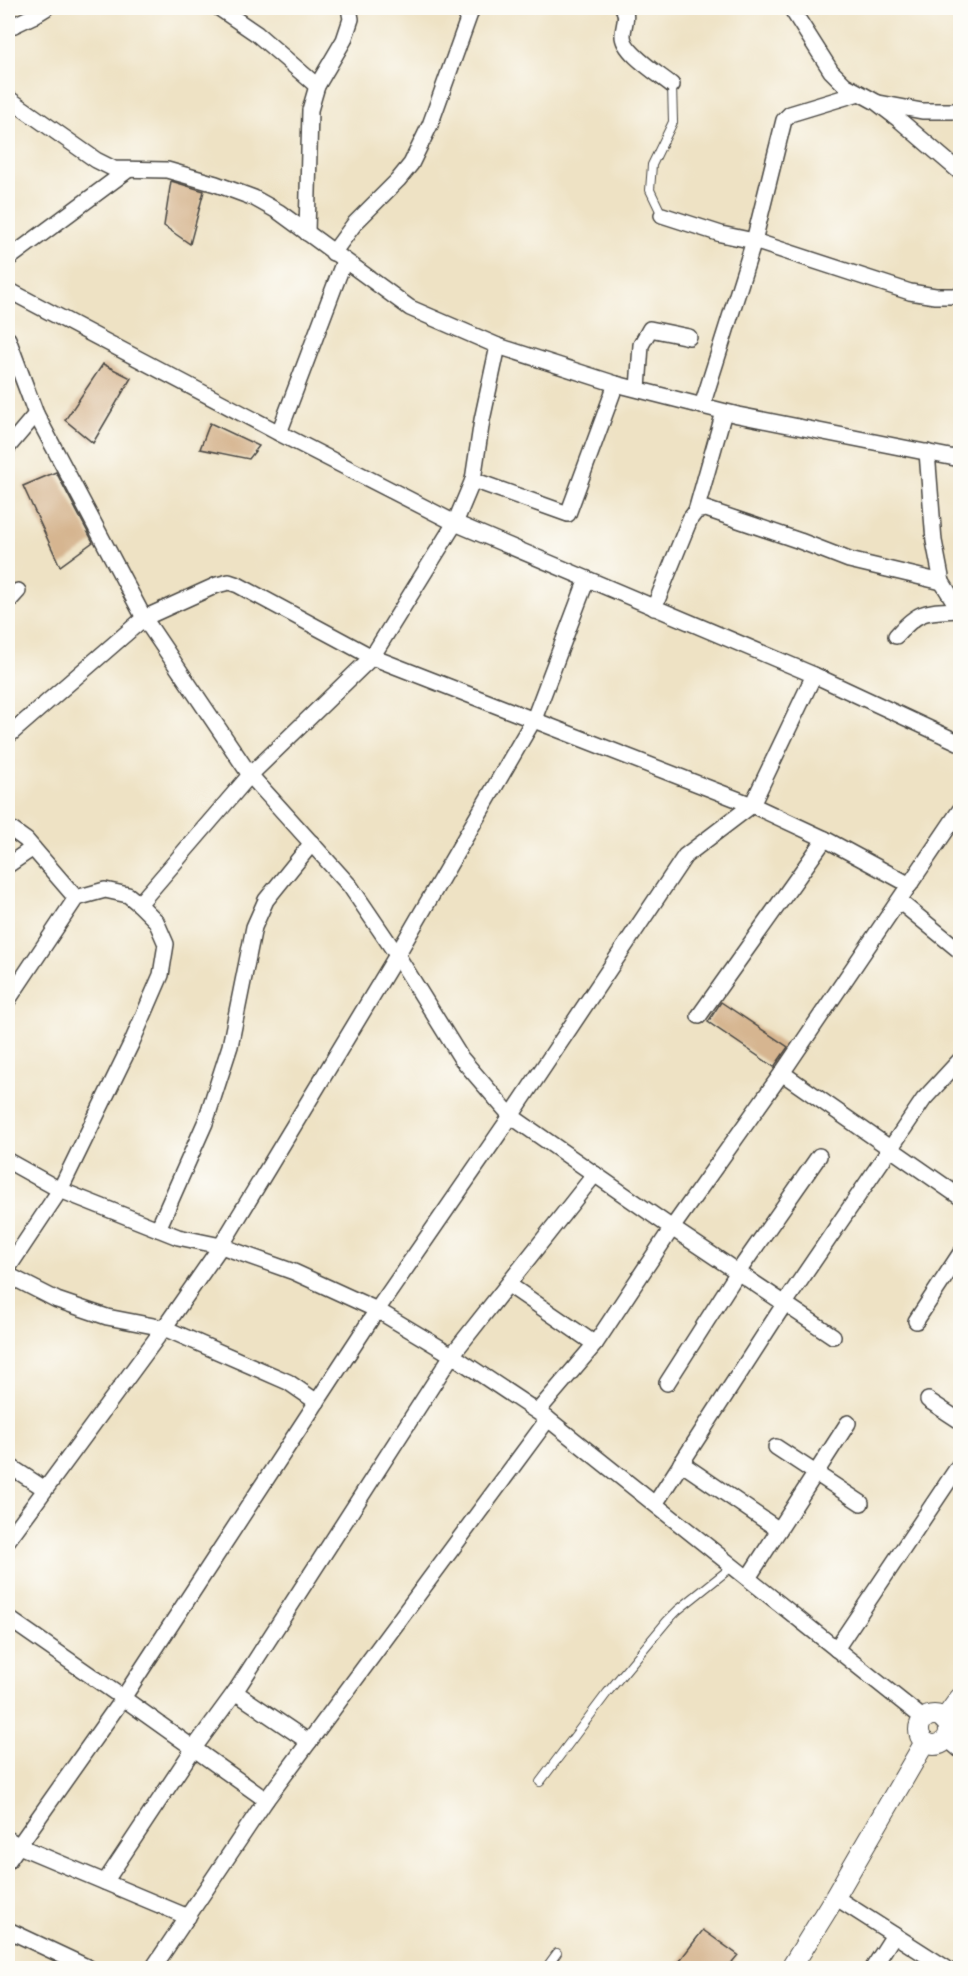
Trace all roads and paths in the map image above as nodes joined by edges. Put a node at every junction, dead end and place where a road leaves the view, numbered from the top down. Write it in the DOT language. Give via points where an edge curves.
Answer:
graph roads {
  1 [pos="46,8"];
  2 [pos="219,8"];
  3 [pos="349,8"];
  4 [pos="472,8"];
  5 [pos="623,8"];
  6 [pos="791,8"];
  7 [pos="8,28"];
  8 [pos="672,85"];
  9 [pos="317,86"];
  10 [pos="859,93"];
  11 [pos="8,98"];
  12 [pos="876,102"];
  13 [pos="960,111"];
  14 [pos="128,170"];
  15 [pos="960,172"];
  16 [pos="662,215"];
  17 [pos="307,233"];
  18 [pos="754,241"];
  19 [pos="338,256"];
  20 [pos="8,259"];
  21 [pos="8,290"];
  22 [pos="960,296"];
  23 [pos="690,337"];
  24 [pos="8,339"];
  25 [pos="498,346"];
  26 [pos="616,384"];
  27 [pos="638,389"];
  28 [pos="702,406"];
  29 [pos="724,412"];
  30 [pos="36,414"];
  31 [pos="279,433"];
  32 [pos="8,447"];
  33 [pos="927,452"];
  34 [pos="960,459"];
  35 [pos="473,480"];
  36 [pos="696,511"];
  37 [pos="455,523"];
  38 [pos="587,579"];
  39 [pos="942,582"];
  40 [pos="654,608"];
  41 [pos="960,610"];
  42 [pos="144,618"];
  43 [pos="896,636"];
  44 [pos="372,657"];
  45 [pos="814,675"];
  46 [pos="534,719"];
  47 [pos="8,736"];
  48 [pos="960,743"];
  49 [pos="250,775"];
  50 [pos="752,805"];
  51 [pos="960,810"];
  52 [pos="8,827"];
  53 [pos="825,839"];
  54 [pos="312,843"];
  55 [pos="33,848"];
  56 [pos="8,866"];
  57 [pos="910,885"];
  58 [pos="76,898"];
  59 [pos="899,902"];
  60 [pos="139,904"];
  61 [pos="960,951"];
  62 [pos="397,955"];
  63 [pos="8,1000"];
  64 [pos="699,1016"];
  65 [pos="960,1060"];
  66 [pos="782,1073"];
  67 [pos="511,1116"];
  68 [pos="891,1149"];
  69 [pos="819,1156"];
  70 [pos="8,1161"];
  71 [pos="595,1174"];
  72 [pos="60,1190"];
  73 [pos="960,1197"];
  74 [pos="672,1228"];
  75 [pos="159,1229"];
  76 [pos="221,1246"];
  77 [pos="960,1254"];
  78 [pos="8,1268"];
  79 [pos="738,1272"];
  80 [pos="8,1275"];
  81 [pos="509,1285"];
  82 [pos="785,1303"];
  83 [pos="377,1310"];
  84 [pos="916,1321"];
  85 [pos="164,1328"];
  86 [pos="833,1336"];
  87 [pos="595,1344"];
  88 [pos="452,1355"];
  89 [pos="667,1383"];
  90 [pos="928,1400"];
  91 [pos="317,1402"];
  92 [pos="543,1415"];
  93 [pos="960,1421"];
  94 [pos="848,1423"];
  95 [pos="776,1447"];
  96 [pos="681,1463"];
  97 [pos="960,1464"];
  98 [pos="8,1465"];
  99 [pos="817,1474"];
  100 [pos="45,1490"];
  101 [pos="861,1503"];
  102 [pos="655,1504"];
  103 [pos="779,1530"];
  104 [pos="8,1540"];
  105 [pos="733,1566"];
  106 [pos="748,1578"];
  107 [pos="8,1618"];
  108 [pos="836,1649"];
  109 [pos="235,1692"];
  110 [pos="123,1698"];
  111 [pos="960,1698"];
  112 [pos="924,1719"];
  113 [pos="950,1736"];
  114 [pos="309,1742"];
  115 [pos="925,1742"];
  116 [pos="194,1748"];
  117 [pos="540,1782"];
  118 [pos="266,1800"];
  119 [pos="13,1842"];
  120 [pos="8,1861"];
  121 [pos="105,1882"];
  122 [pos="836,1897"];
  123 [pos="188,1917"];
  124 [pos="8,1930"];
  125 [pos="894,1935"];
  126 [pos="557,1953"];
  127 [pos="89,1968"];
  128 [pos="153,1968"];
  129 [pos="546,1968"];
  130 [pos="791,1968"];
  131 [pos="873,1968"];
  132 [pos="944,1968"];
  1 -- 7 [label="street"];
  2 -- 9 [label="street" via="257,34"];
  3 -- 9 [label="street" via="351,19 344,40"];
  4 -- 19 [label="street" via="430,124 411,164 354,223"];
  5 -- 8 [label="street" via="625,45"];
  6 -- 10 [label="street" via="831,71"];
  8 -- 16 [label="lane" via="673,122 652,165 650,190"];
  9 -- 17 [label="street" via="310,110"];
  10 -- 12 [label="street"];
  10 -- 18 [label="street" via="790,114 784,120"];
  11 -- 14 [label="street" via="96,160"];
  12 -- 13 [label="street" via="922,111"];
  12 -- 15 [label="street"];
  14 -- 17 [label="street" via="167,170 216,184 254,198"];
  14 -- 20 [label="street"];
  16 -- 18 [label="street"];
  17 -- 19 [label="street"];
  18 -- 22 [label="street" via="910,292"];
  18 -- 28 [label="street"];
  19 -- 25 [label="street" via="410,308"];
  19 -- 31 [label="street"];
  21 -- 31 [label="street"];
  23 -- 27 [label="street" via="650,329 641,345"];
  24 -- 30 [label="street"];
  25 -- 26 [label="street"];
  25 -- 35 [label="street"];
  26 -- 27 [label="street"];
  26 -- 35 [label="street" via="568,514"];
  27 -- 28 [label="street"];
  28 -- 29 [label="street"];
  29 -- 33 [label="street"];
  29 -- 36 [label="street"];
  30 -- 32 [label="street"];
  30 -- 42 [label="street"];
  31 -- 37 [label="street"];
  33 -- 34 [label="street"];
  33 -- 39 [label="street" via="934,541"];
  35 -- 37 [label="street"];
  36 -- 39 [label="street" via="706,509 849,560"];
  36 -- 40 [label="street"];
  37 -- 38 [label="street"];
  37 -- 44 [label="street"];
  38 -- 40 [label="street"];
  38 -- 46 [label="street"];
  39 -- 41 [label="street"];
  40 -- 45 [label="street"];
  41 -- 43 [label="street" via="927,612 912,619"];
  42 -- 44 [label="street" via="229,582"];
  42 -- 47 [label="street"];
  42 -- 49 [label="street"];
  44 -- 46 [label="street"];
  44 -- 49 [label="street"];
  45 -- 48 [label="street"];
  45 -- 50 [label="street"];
  46 -- 50 [label="street"];
  46 -- 62 [label="street"];
  49 -- 54 [label="street"];
  49 -- 60 [label="street"];
  50 -- 53 [label="street"];
  50 -- 67 [label="street" via="685,856"];
  51 -- 57 [label="street"];
  52 -- 55 [label="street"];
  53 -- 57 [label="street"];
  53 -- 64 [label="street"];
  54 -- 62 [label="street" via="350,886"];
  54 -- 75 [label="street" via="266,900 254,927 230,1046 205,1123"];
  55 -- 56 [label="street"];
  55 -- 58 [label="street"];
  57 -- 59 [label="street"];
  58 -- 60 [label="street" via="105,890 128,895"];
  58 -- 63 [label="street"];
  59 -- 61 [label="street"];
  59 -- 66 [label="street"];
  60 -- 72 [label="street" via="156,921 166,944 161,975"];
  62 -- 67 [label="street" via="461,1058"];
  62 -- 76 [label="street"];
  65 -- 68 [label="street" via="924,1099"];
  66 -- 68 [label="street"];
  66 -- 74 [label="street"];
  67 -- 71 [label="street"];
  67 -- 83 [label="street"];
  68 -- 73 [label="street"];
  68 -- 82 [label="street"];
  69 -- 79 [label="street"];
  70 -- 72 [label="street"];
  71 -- 74 [label="street"];
  71 -- 81 [label="street"];
  72 -- 75 [label="street"];
  72 -- 78 [label="street"];
  74 -- 79 [label="street"];
  74 -- 87 [label="street"];
  75 -- 76 [label="street"];
  76 -- 83 [label="street" via="294,1272"];
  76 -- 85 [label="street"];
  77 -- 84 [label="street"];
  79 -- 82 [label="street"];
  79 -- 89 [label="street"];
  80 -- 85 [label="street" via="57,1300 107,1317"];
  81 -- 87 [label="street"];
  81 -- 88 [label="street"];
  82 -- 86 [label="street"];
  82 -- 96 [label="street"];
  83 -- 88 [label="street"];
  83 -- 91 [label="street"];
  85 -- 91 [label="street" via="288,1382"];
  85 -- 100 [label="street"];
  87 -- 92 [label="street"];
  88 -- 92 [label="street"];
  88 -- 109 [label="street"];
  90 -- 93 [label="street"];
  91 -- 110 [label="street"];
  92 -- 102 [label="street"];
  92 -- 114 [label="street"];
  94 -- 99 [label="street"];
  95 -- 99 [label="street"];
  96 -- 102 [label="street"];
  96 -- 103 [label="street"];
  97 -- 108 [label="street"];
  98 -- 100 [label="street"];
  99 -- 101 [label="street"];
  99 -- 103 [label="street"];
  100 -- 104 [label="street"];
  102 -- 105 [label="street"];
  103 -- 106 [label="street"];
  105 -- 106 [label="street"];
  105 -- 117 [label="lane" via="667,1621"];
  106 -- 108 [label="street"];
  107 -- 110 [label="street"];
  108 -- 112 [label="street"];
  109 -- 114 [label="street"];
  109 -- 116 [label="street"];
  110 -- 116 [label="street"];
  110 -- 119 [label="street"];
  111 -- 113 [label="street"];
  112 -- 113 [label="street" via="938,1716"];
  112 -- 115 [label="street" via="919,1732"];
  113 -- 115 [label="street" via="936,1744"];
  114 -- 118 [label="street"];
  115 -- 122 [label="street"];
  116 -- 118 [label="street"];
  116 -- 121 [label="street"];
  118 -- 123 [label="street"];
  119 -- 120 [label="street"];
  119 -- 121 [label="street"];
  121 -- 123 [label="street"];
  122 -- 125 [label="street"];
  122 -- 130 [label="street"];
  123 -- 128 [label="street"];
  124 -- 127 [label="street"];
  125 -- 131 [label="street"];
  125 -- 132 [label="street"];
  126 -- 129 [label="lane"];
}
